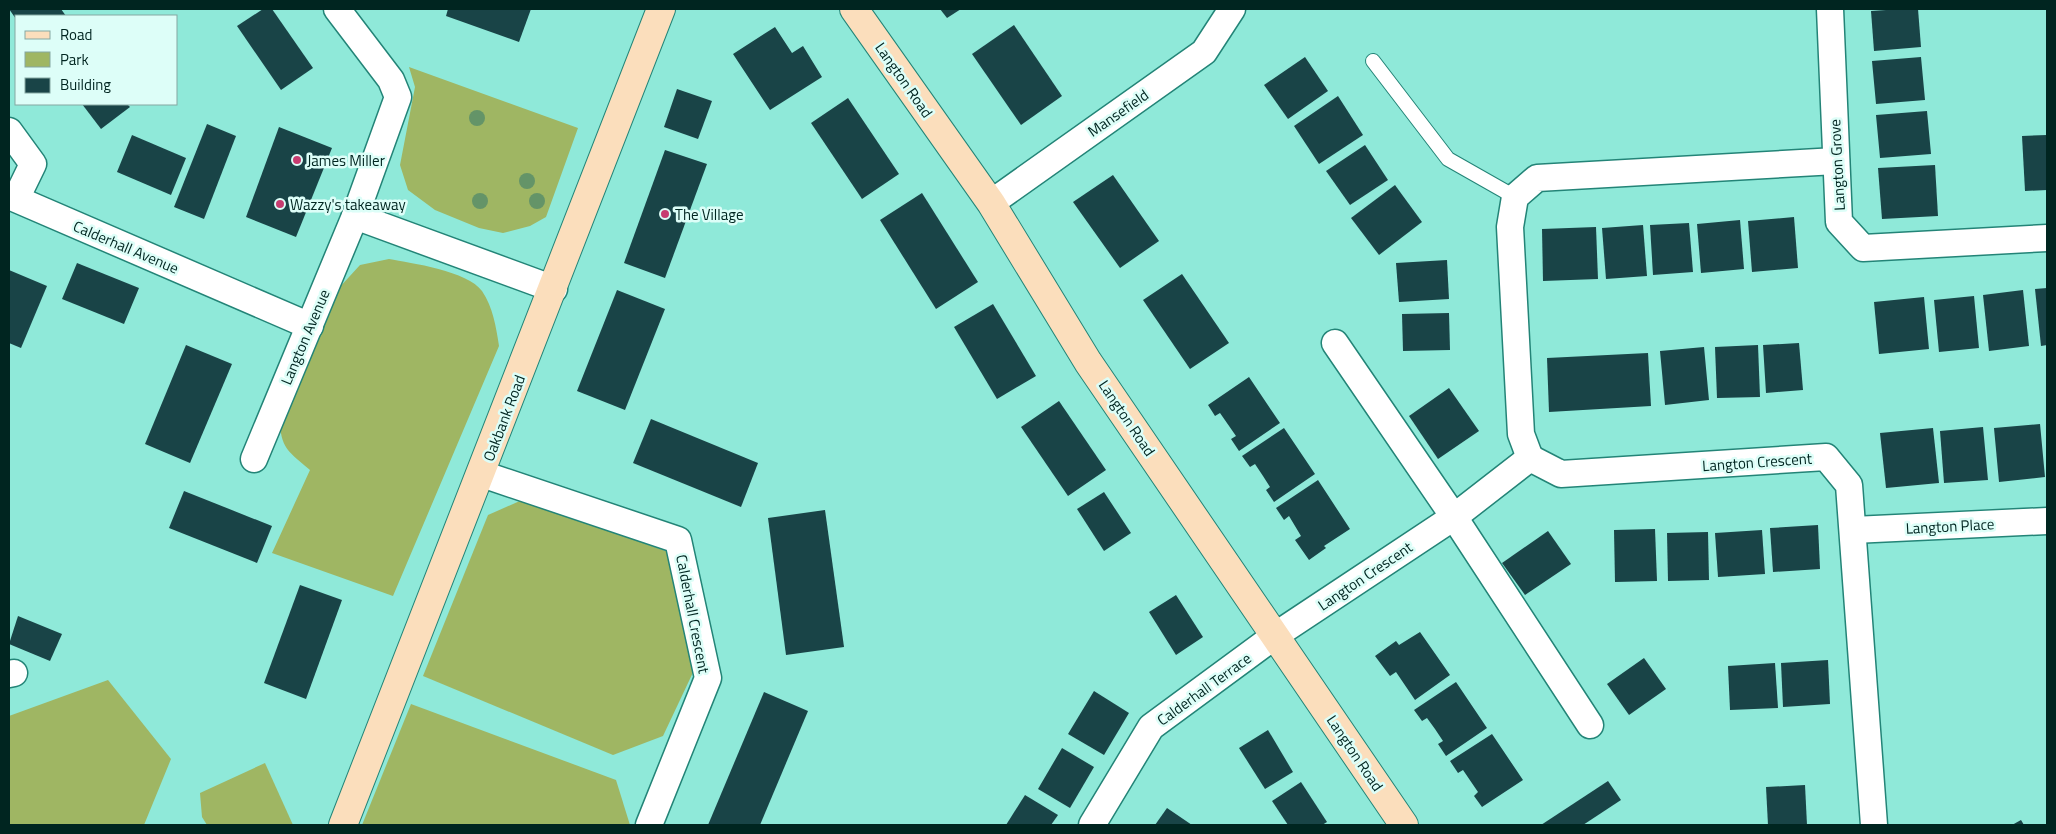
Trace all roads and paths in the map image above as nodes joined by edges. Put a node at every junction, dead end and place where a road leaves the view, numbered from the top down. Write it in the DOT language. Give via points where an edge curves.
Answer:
graph roads {
  1 [pos="337,9"];
  2 [pos="661,9"];
  3 [pos="854,9"];
  4 [pos="1232,9"];
  5 [pos="1830,9"];
  6 [pos="1373,61"];
  7 [pos="9,131"];
  8 [pos="1836,161"];
  9 [pos="1515,197"];
  10 [pos="991,203"];
  11 [pos="12,206"];
  12 [pos="355,216"];
  13 [pos="2047,238"];
  14 [pos="554,289"];
  15 [pos="310,326"];
  16 [pos="1335,343"];
  17 [pos="1530,458"];
  18 [pos="254,459"];
  19 [pos="482,474"];
  20 [pos="1454,517"];
  21 [pos="2047,521"];
  22 [pos="1853,530"];
  23 [pos="1276,636"];
  24 [pos="1590,724"];
  25 [pos="343,825"];
  26 [pos="649,825"];
  27 [pos="1092,825"];
  28 [pos="1404,825"];
  29 [pos="1874,825"];
  1 -- 12 [label="street, Langton Avenue" via="391,80 398,97"];
  2 -- 14 [label="street, Oakbank Road"];
  3 -- 10 [label="street, Langton Road"];
  4 -- 10 [label="street, Mansefield" via="1204,52"];
  5 -- 8 [label="street, Langton Grove"];
  6 -- 9 [label="lane" via="1448,159"];
  7 -- 11 [label="street, Calderhall Avenue" via="33,164"];
  8 -- 9 [label="street" via="1537,178"];
  8 -- 13 [label="street, Langton Grove" via="1840,222 1863,248"];
  9 -- 17 [label="street" via="1510,227 1521,434"];
  10 -- 23 [label="street, Langton Road" via="1088,362"];
  11 -- 15 [label="street, Calderhall Avenue"];
  12 -- 14 [label="street"];
  12 -- 15 [label="street, Langton Avenue"];
  14 -- 19 [label="street, Oakbank Road"];
  15 -- 18 [label="street, Langton Avenue"];
  16 -- 20 [label="street"];
  17 -- 20 [label="street, Langton Crescent"];
  17 -- 22 [label="street, Langton Crescent" via="1561,474 1826,457 1849,485"];
  19 -- 25 [label="street, Oakbank Road"];
  19 -- 26 [label="street, Calderhall Crescent" via="678,540 708,678"];
  20 -- 23 [label="street, Langton Crescent"];
  20 -- 24 [label="street"];
  21 -- 22 [label="street, Langton Place"];
  22 -- 29 [label="street, Langton Crescent"];
  23 -- 27 [label="street, Calderhall Terrace" via="1151,727"];
  23 -- 28 [label="street, Langton Road"];
}
